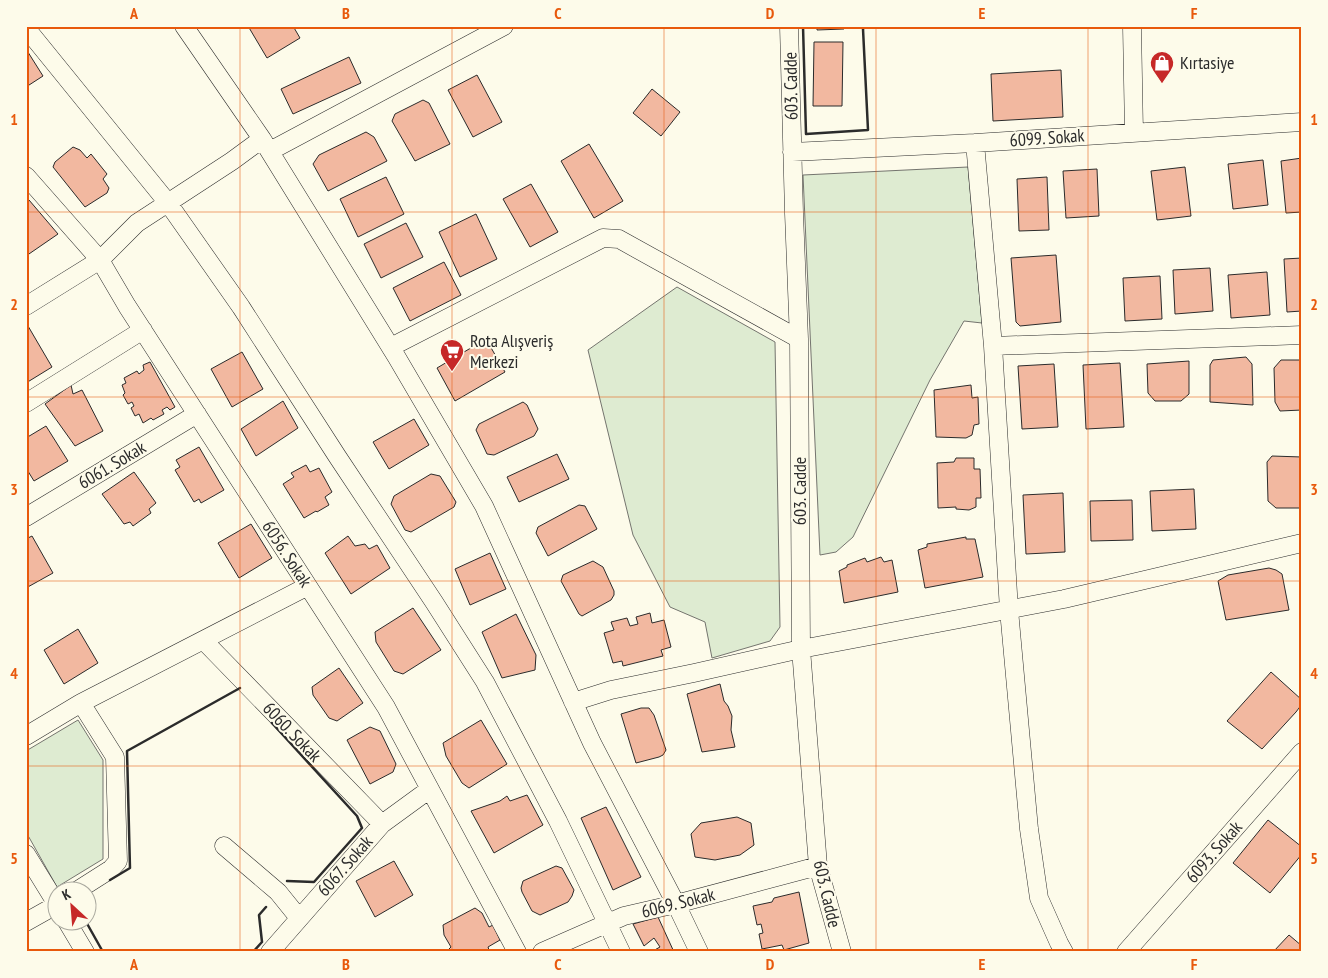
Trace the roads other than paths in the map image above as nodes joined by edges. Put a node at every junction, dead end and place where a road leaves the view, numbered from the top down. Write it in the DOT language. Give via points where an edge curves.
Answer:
graph roads {
  1 [pos="504,26"];
  2 [pos="789,26"];
  3 [pos="1132,26"];
  4 [pos="186,27"];
  5 [pos="26,28"];
  6 [pos="1302,122"];
  7 [pos="1134,132"];
  8 [pos="975,143"];
  9 [pos="266,145"];
  10 [pos="792,152"];
  11 [pos="26,176"];
  12 [pos="168,203"];
  13 [pos="100,260"];
  14 [pos="26,306"];
  15 [pos="143,330"];
  16 [pos="1302,335"];
  17 [pos="799,339"];
  18 [pos="391,346"];
  19 [pos="993,346"];
  20 [pos="26,403"];
  21 [pos="197,414"];
  22 [pos="26,517"];
  23 [pos="1302,543"];
  24 [pos="308,586"];
  25 [pos="1008,610"];
  26 [pos="203,640"];
  27 [pos="801,648"];
  28 [pos="573,702"];
  29 [pos="80,703"];
  30 [pos="26,736"];
  31 [pos="1302,752"];
  32 [pos="430,789"];
  33 [pos="382,824"];
  34 [pos="224,846"];
  35 [pos="26,854"];
  36 [pos="818,866"];
  37 [pos="94,880"];
  38 [pos="48,890"];
  39 [pos="676,904"];
  40 [pos="48,910"];
  41 [pos="299,918"];
  42 [pos="26,922"];
  43 [pos="607,924"];
  44 [pos="72,930"];
  45 [pos="85,952"];
  46 [pos="270,952"];
  47 [pos="517,952"];
  48 [pos="542,952"];
  49 [pos="621,952"];
  50 [pos="699,952"];
  51 [pos="842,952"];
  52 [pos="1064,952"];
  53 [pos="1126,952"];
  1 -- 9 [label="street"];
  2 -- 10 [label="street, 603. Cadde"];
  3 -- 7 [label="street"];
  4 -- 9 [label="street"];
  5 -- 12 [label="street"];
  6 -- 7 [label="street, 6099. Sokak"];
  7 -- 8 [label="street, 6099. Sokak"];
  8 -- 10 [label="street, 6099. Sokak"];
  8 -- 19 [label="street"];
  9 -- 12 [label="street" via="232,161"];
  9 -- 18 [label="street"];
  10 -- 17 [label="street, 603. Cadde"];
  11 -- 13 [label="street, 6056. Sokak"];
  12 -- 13 [label="street" via="137,223"];
  12 -- 43 [label="street" via="241,307 485,682 558,821"];
  13 -- 14 [label="street"];
  13 -- 15 [label="street, 6056. Sokak"];
  15 -- 20 [label="street"];
  15 -- 21 [label="street, 6056. Sokak"];
  16 -- 19 [label="street"];
  17 -- 18 [label="street" via="619,239 603,238"];
  17 -- 27 [label="street, 603. Cadde"];
  18 -- 28 [label="street" via="484,506"];
  19 -- 25 [label="street"];
  21 -- 22 [label="street, 6061. Sokak"];
  21 -- 24 [label="street, 6056. Sokak"];
  23 -- 25 [label="street"];
  24 -- 26 [label="street"];
  24 -- 32 [label="street, 6056. Sokak" via="386,707"];
  25 -- 27 [label="street"];
  25 -- 52 [label="street" via="1029,829 1039,898"];
  26 -- 29 [label="street"];
  26 -- 33 [label="street, 6060. Sokak"];
  27 -- 28 [label="street" via="611,690"];
  27 -- 36 [label="street, 603. Cadde"];
  28 -- 39 [label="street"];
  29 -- 30 [label="street"];
  29 -- 37 [label="street" via="115,757 118,860"];
  31 -- 53 [label="street, 6093. Sokak"];
  32 -- 33 [label="street, 6067. Sokak"];
  32 -- 47 [label="street, 6056. Sokak"];
  33 -- 41 [label="street, 6067. Sokak"];
  34 -- 41 [label="street" via="278,892"];
  35 -- 38 [label="street"];
  36 -- 39 [label="street, 6069. Sokak"];
  36 -- 51 [label="street, 603. Cadde"];
  39 -- 43 [label="street, 6069. Sokak" via="624,916"];
  39 -- 50 [label="street"];
  40 -- 42 [label="street"];
  41 -- 46 [label="street, 6067. Sokak"];
  43 -- 48 [label="street, 6069. Sokak"];
  43 -- 49 [label="street"];
  44 -- 45 [label="street"];
}
